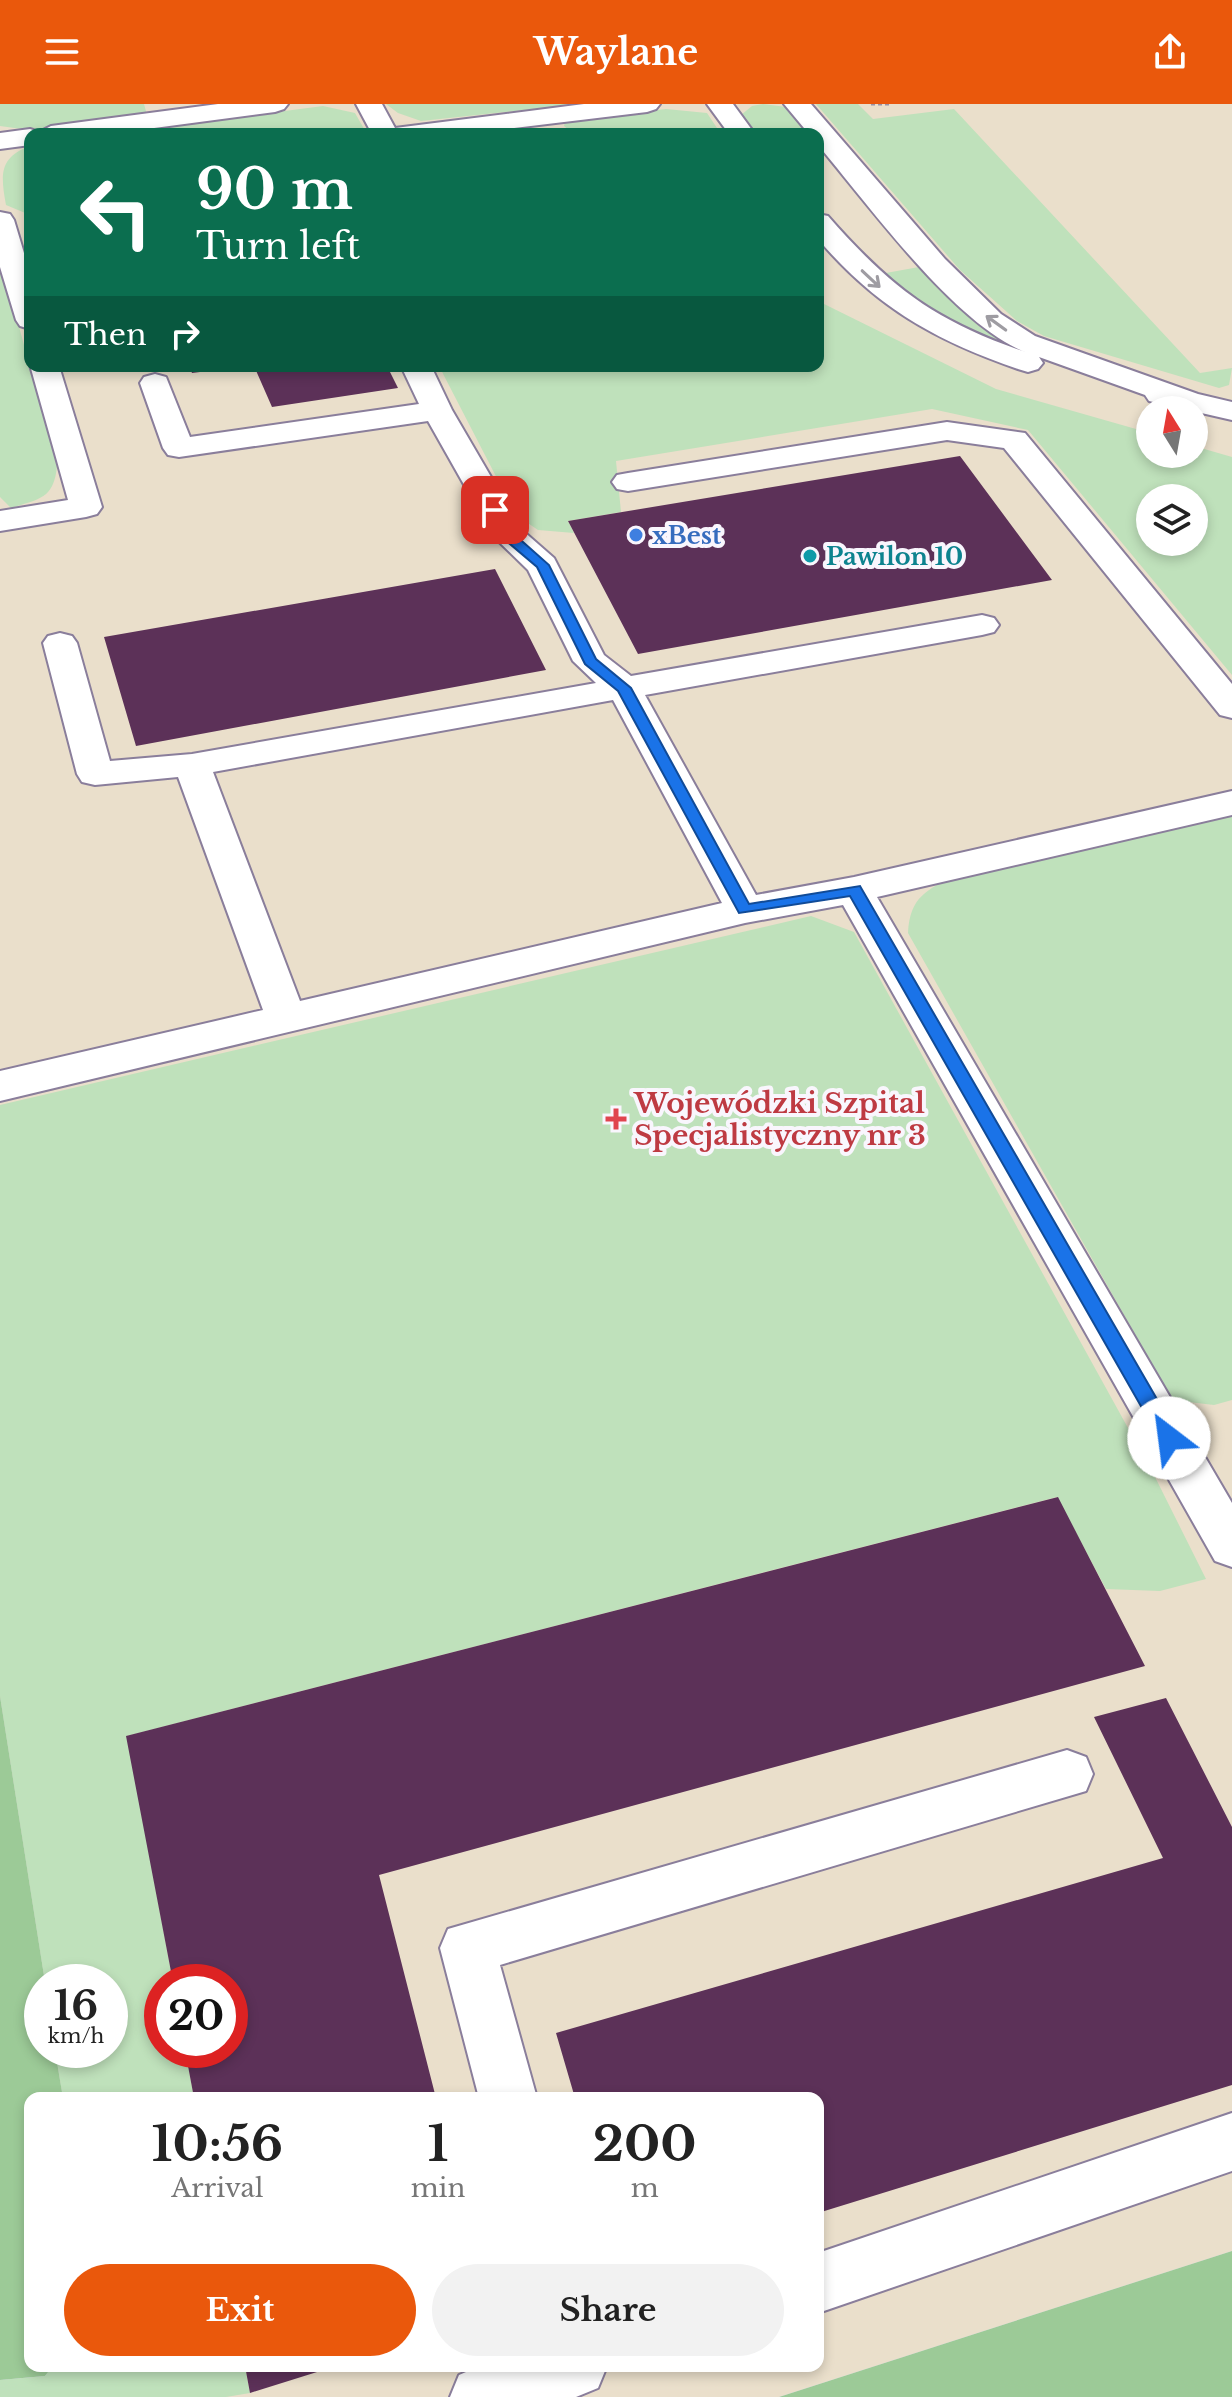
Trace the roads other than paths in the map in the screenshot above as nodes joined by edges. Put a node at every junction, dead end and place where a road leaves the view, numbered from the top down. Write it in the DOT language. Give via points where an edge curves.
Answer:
graph roads {
  1 [pos="275,104"];
  2 [pos="369,104"];
  3 [pos="647,104"];
  4 [pos="720,104"];
  5 [pos="797,104"];
  6 [pos="96,128"];
  7 [pos="382,128"];
  8 [pos="451,128"];
  9 [pos="738,128"];
  10 [pos="818,128"];
  11 [pos="824,136"];
  12 [pos="24,138"];
  13 [pos="0,141"];
  14 [pos="11,225"];
  15 [pos="824,229"];
  16 [pos="24,290"];
  17 [pos="46,372"];
  18 [pos="419,372"];
  19 [pos="155,383"];
  20 [pos="1164,396"];
  21 [pos="1176,396"];
  22 [pos="1208,405"];
  23 [pos="437,410"];
  24 [pos="1232,411"];
  25 [pos="628,482"];
  26 [pos="0,521"];
  27 [pos="982,625"];
  28 [pos="60,643"];
  29 [pos="624,688"];
  30 [pos="1232,707"];
  31 [pos="192,765"];
  32 [pos="1232,803"];
  33 [pos="854,890"];
  34 [pos="745,910"];
  35 [pos="286,1018"];
  36 [pos="0,1086"];
  37 [pos="1232,1547"];
  38 [pos="1067,1774"];
  39 [pos="506,2092"];
  40 [pos="1232,2142"];
  41 [pos="824,2281"];
  42 [pos="558,2372"];
  43 [pos="481,2397"];
  1 -- 6 [label="lane"];
  2 -- 7 [label="lane"];
  3 -- 8 [label="lane"];
  4 -- 9 [label="lane"];
  10 -- 5 [label="lane, one-way"];
  21 -- 11 [label="lane, one-way" via="1025,342 991,320 935,265"];
  12 -- 13 [label="lane"];
  14 -- 16 [label="lane"];
  15 -- 20 [label="lane, one-way" via="866,276 920,318 975,345 1079,381"];
  17 -- 26 [label="lane" via="86,507"];
  18 -- 23 [label="lane"];
  19 -- 23 [label="lane" via="179,448"];
  22 -- 24 [label="lane"];
  23 -- 29 [label="lane" via="509,536 542,565 590,661"];
  25 -- 30 [label="lane" via="947,431 1014,440"];
  27 -- 29 [label="lane"];
  28 -- 31 [label="lane" via="95,774"];
  29 -- 31 [label="lane"];
  29 -- 34 [label="lane"];
  31 -- 35 [label="lane"];
  32 -- 33 [label="lane"];
  33 -- 34 [label="lane"];
  33 -- 37 [label="lane"];
  34 -- 35 [label="lane"];
  35 -- 36 [label="lane"];
  38 -- 39 [label="lane" via="468,1948"];
  40 -- 41 [label="lane"];
  42 -- 43 [label="lane"];
}
